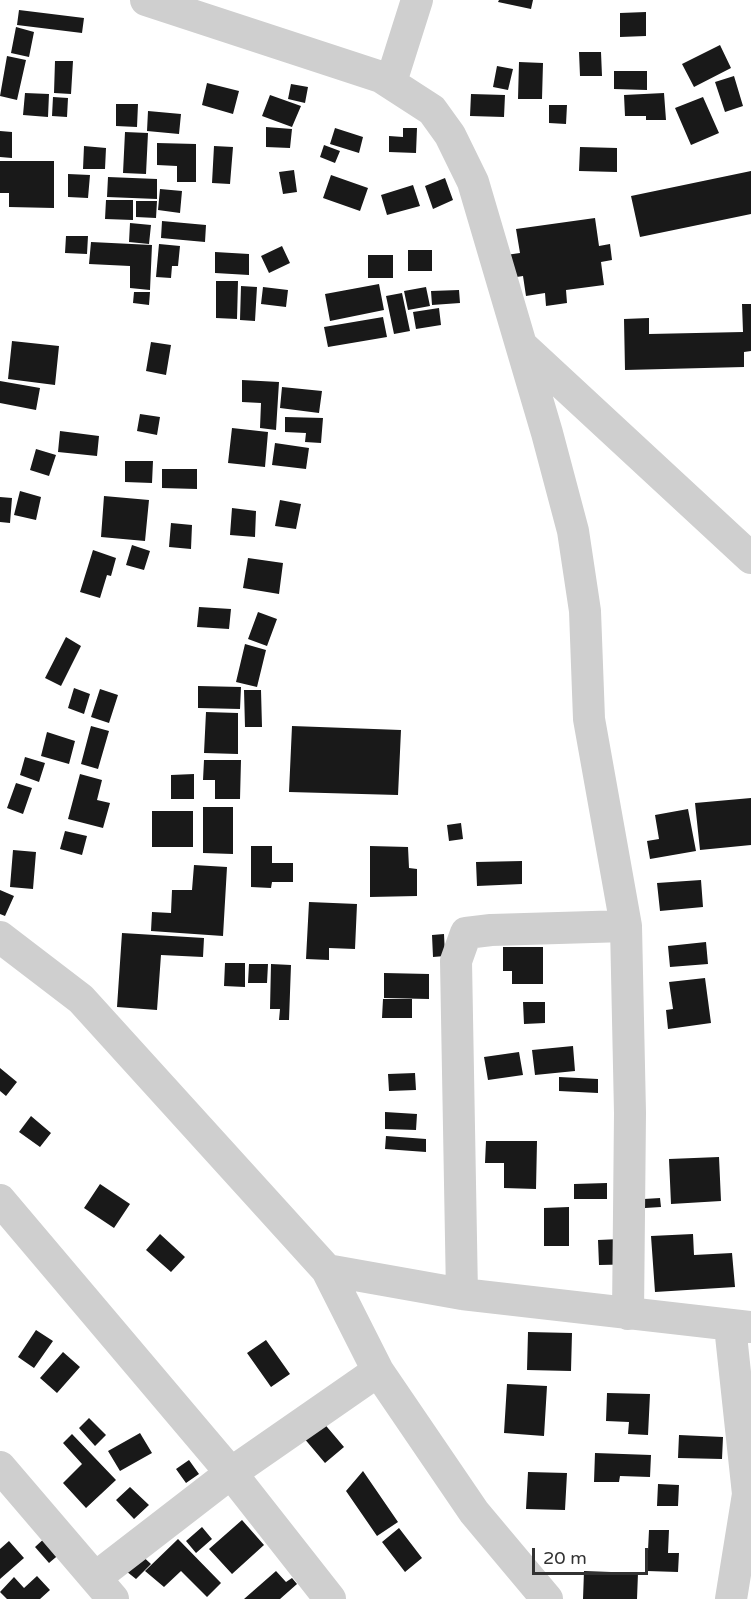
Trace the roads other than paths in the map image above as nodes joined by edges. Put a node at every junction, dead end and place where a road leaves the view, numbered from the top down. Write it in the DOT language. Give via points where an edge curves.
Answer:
graph roads {
  1 [pos="146,0"];
  2 [pos="417,0"];
  3 [pos="390,82"];
  4 [pos="521,345"];
  5 [pos="751,558"];
  6 [pos="626,926"];
  7 [pos="0,937"];
  8 [pos="0,1200"];
  9 [pos="327,1270"];
  10 [pos="462,1294"];
  11 [pos="628,1314"];
  12 [pos="740,1327"];
  13 [pos="378,1371"];
  14 [pos="0,1467"];
  15 [pos="231,1473"];
  16 [pos="104,1589"];
  17 [pos="330,1599"];
  18 [pos="547,1599"];
  19 [pos="731,1599"];
  1 -- 3 [label="street"];
  2 -- 3 [label="street"];
  3 -- 4 [label="street" via="432,110 450,135 473,182"];
  4 -- 5 [label="street"];
  4 -- 6 [label="street" via="573,531 585,611 589,719"];
  6 -- 10 [label="street" via="491,930 466,933 459,946 456,961"];
  6 -- 11 [label="street" via="630,1113"];
  7 -- 9 [label="street" via="81,999"];
  8 -- 15 [label="street"];
  9 -- 10 [label="street"];
  9 -- 13 [label="street"];
  10 -- 11 [label="street"];
  11 -- 12 [label="street"];
  12 -- 19 [label="street" via="748,1494"];
  13 -- 15 [label="street"];
  13 -- 18 [label="street" via="474,1512"];
  14 -- 16 [label="street"];
  15 -- 16 [label="street"];
  15 -- 17 [label="street"];
}
